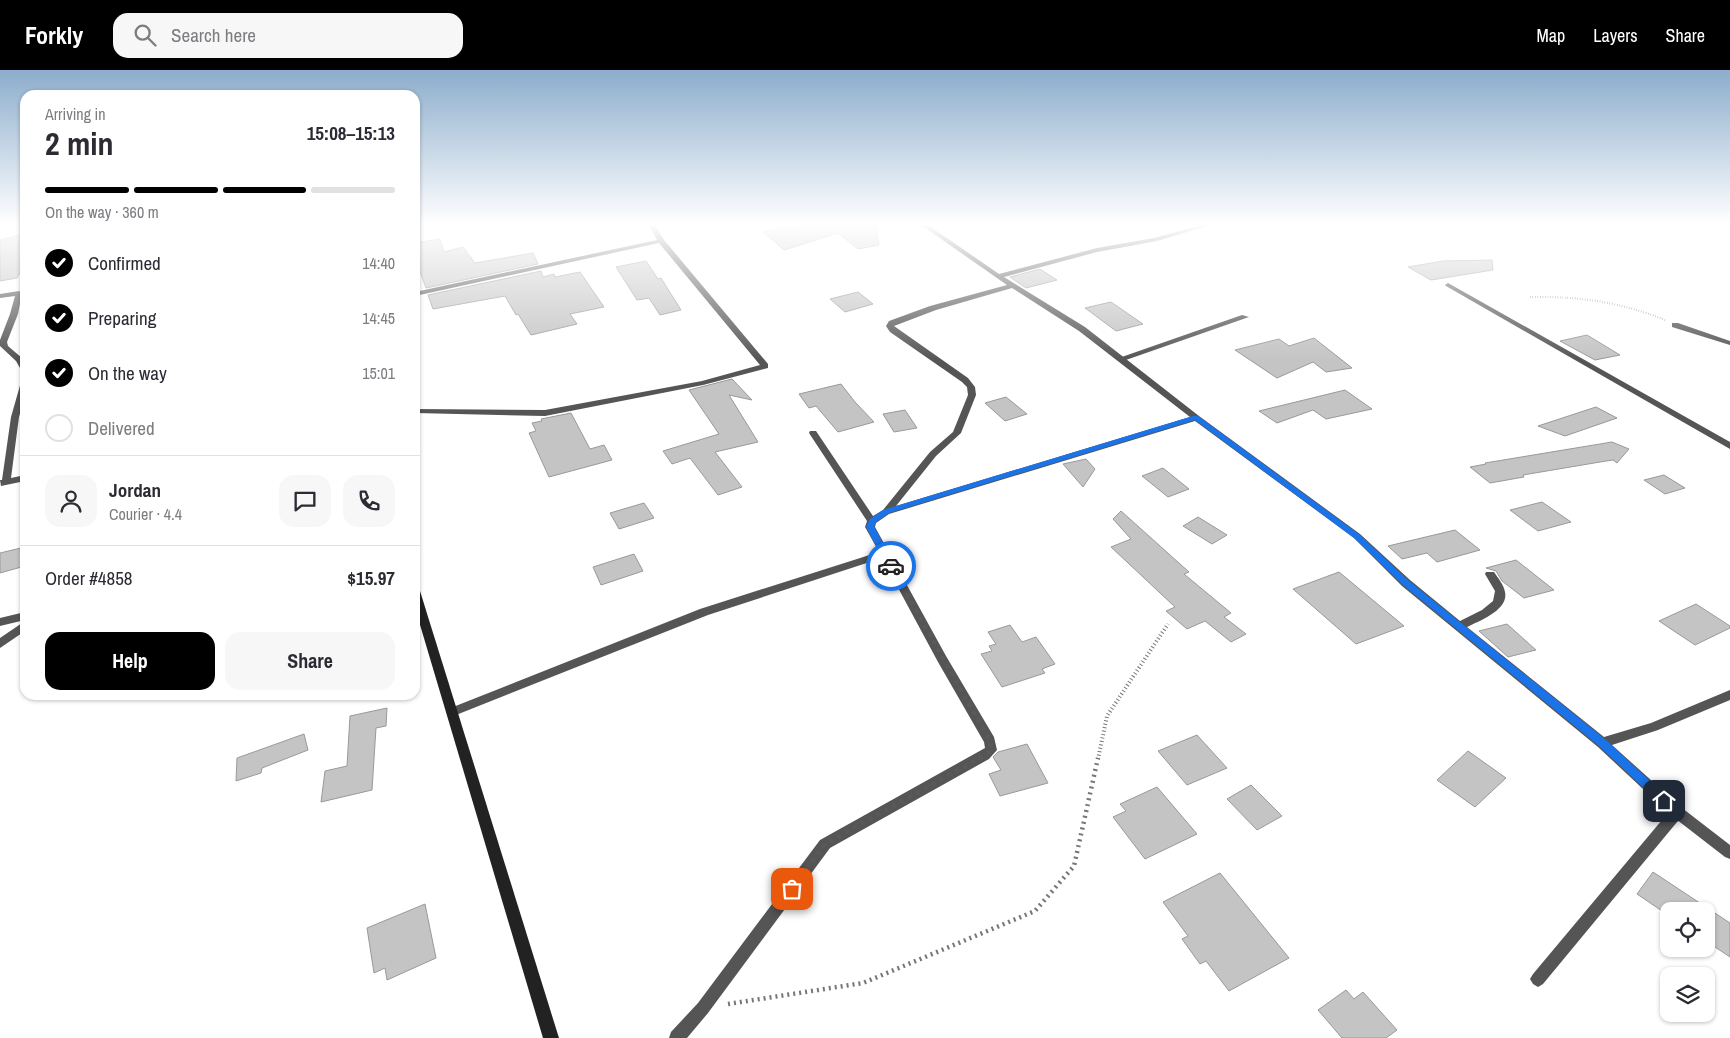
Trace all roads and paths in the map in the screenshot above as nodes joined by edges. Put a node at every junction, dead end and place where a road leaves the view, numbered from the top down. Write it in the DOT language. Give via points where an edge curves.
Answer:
graph roads {
  1 [pos="528,270"];
  2 [pos="684,270"];
  3 [pos="990,270"];
  4 [pos="1020,270"];
  5 [pos="998,276"];
  6 [pos="1013,285"];
  7 [pos="1448,285"];
  8 [pos="20,293"];
  9 [pos="20,293"];
  10 [pos="420,293"];
  11 [pos="0,296"];
  12 [pos="1530,297"];
  13 [pos="1245,317"];
  14 [pos="1675,325"];
  15 [pos="1730,343"];
  16 [pos="1120,359"];
  17 [pos="20,362"];
  18 [pos="20,396"];
  19 [pos="420,411"];
  20 [pos="1196,418"];
  21 [pos="813,433"];
  22 [pos="1730,446"];
  23 [pos="20,479"];
  24 [pos="3,483"];
  25 [pos="886,512"];
  26 [pos="872,521"];
  27 [pos="885,554"];
  28 [pos="1490,574"];
  29 [pos="420,607"];
  30 [pos="20,617"];
  31 [pos="0,622"];
  32 [pos="1168,624"];
  33 [pos="1458,626"];
  34 [pos="20,629"];
  35 [pos="0,644"];
  36 [pos="1729,696"];
  37 [pos="452,712"];
  38 [pos="1602,743"];
  39 [pos="1677,812"];
  40 [pos="1730,853"];
  41 [pos="1538,979"];
  42 [pos="703,1008"];
  43 [pos="552,1038"];
  44 [pos="677,1038"];
  1 -- 10 [label="street"];
  2 -- 19 [label="street" via="765,367 694,385 545,413"];
  3 -- 5 [label="street"];
  4 -- 5 [label="street"];
  5 -- 6 [label="street"];
  6 -- 16 [label="street" via="1082,328"];
  6 -- 25 [label="street" via="933,308 890,326 965,380 972,395 957,433 933,454"];
  7 -- 22 [label="street"];
  8 -- 17 [label="street" via="3,342 4,347"];
  9 -- 11 [label="street"];
  12 -- 14 [label="path" via="1610,301"];
  13 -- 16 [label="street"];
  14 -- 15 [label="street"];
  16 -- 20 [label="street"];
  18 -- 24 [label="street"];
  20 -- 25 [label="street"];
  20 -- 33 [label="street" via="1357,536"];
  21 -- 26 [label="street"];
  23 -- 24 [label="street"];
  25 -- 26 [label="street"];
  26 -- 27 [label="street" via="870,527"];
  27 -- 37 [label="street" via="704,612"];
  27 -- 42 [label="street" via="990,741 991,750 825,844"];
  28 -- 33 [label="street" via="1501,592 1500,600 1494,608"];
  29 -- 37 [label="main road"];
  30 -- 31 [label="street"];
  32 -- 42 [label="path" via="1107,716 1074,866 1035,911 863,983"];
  33 -- 38 [label="street"];
  34 -- 35 [label="street"];
  36 -- 38 [label="street" via="1654,727"];
  37 -- 43 [label="main road"];
  38 -- 39 [label="street"];
  39 -- 40 [label="street"];
  39 -- 41 [label="street"];
  42 -- 44 [label="street"];
}
